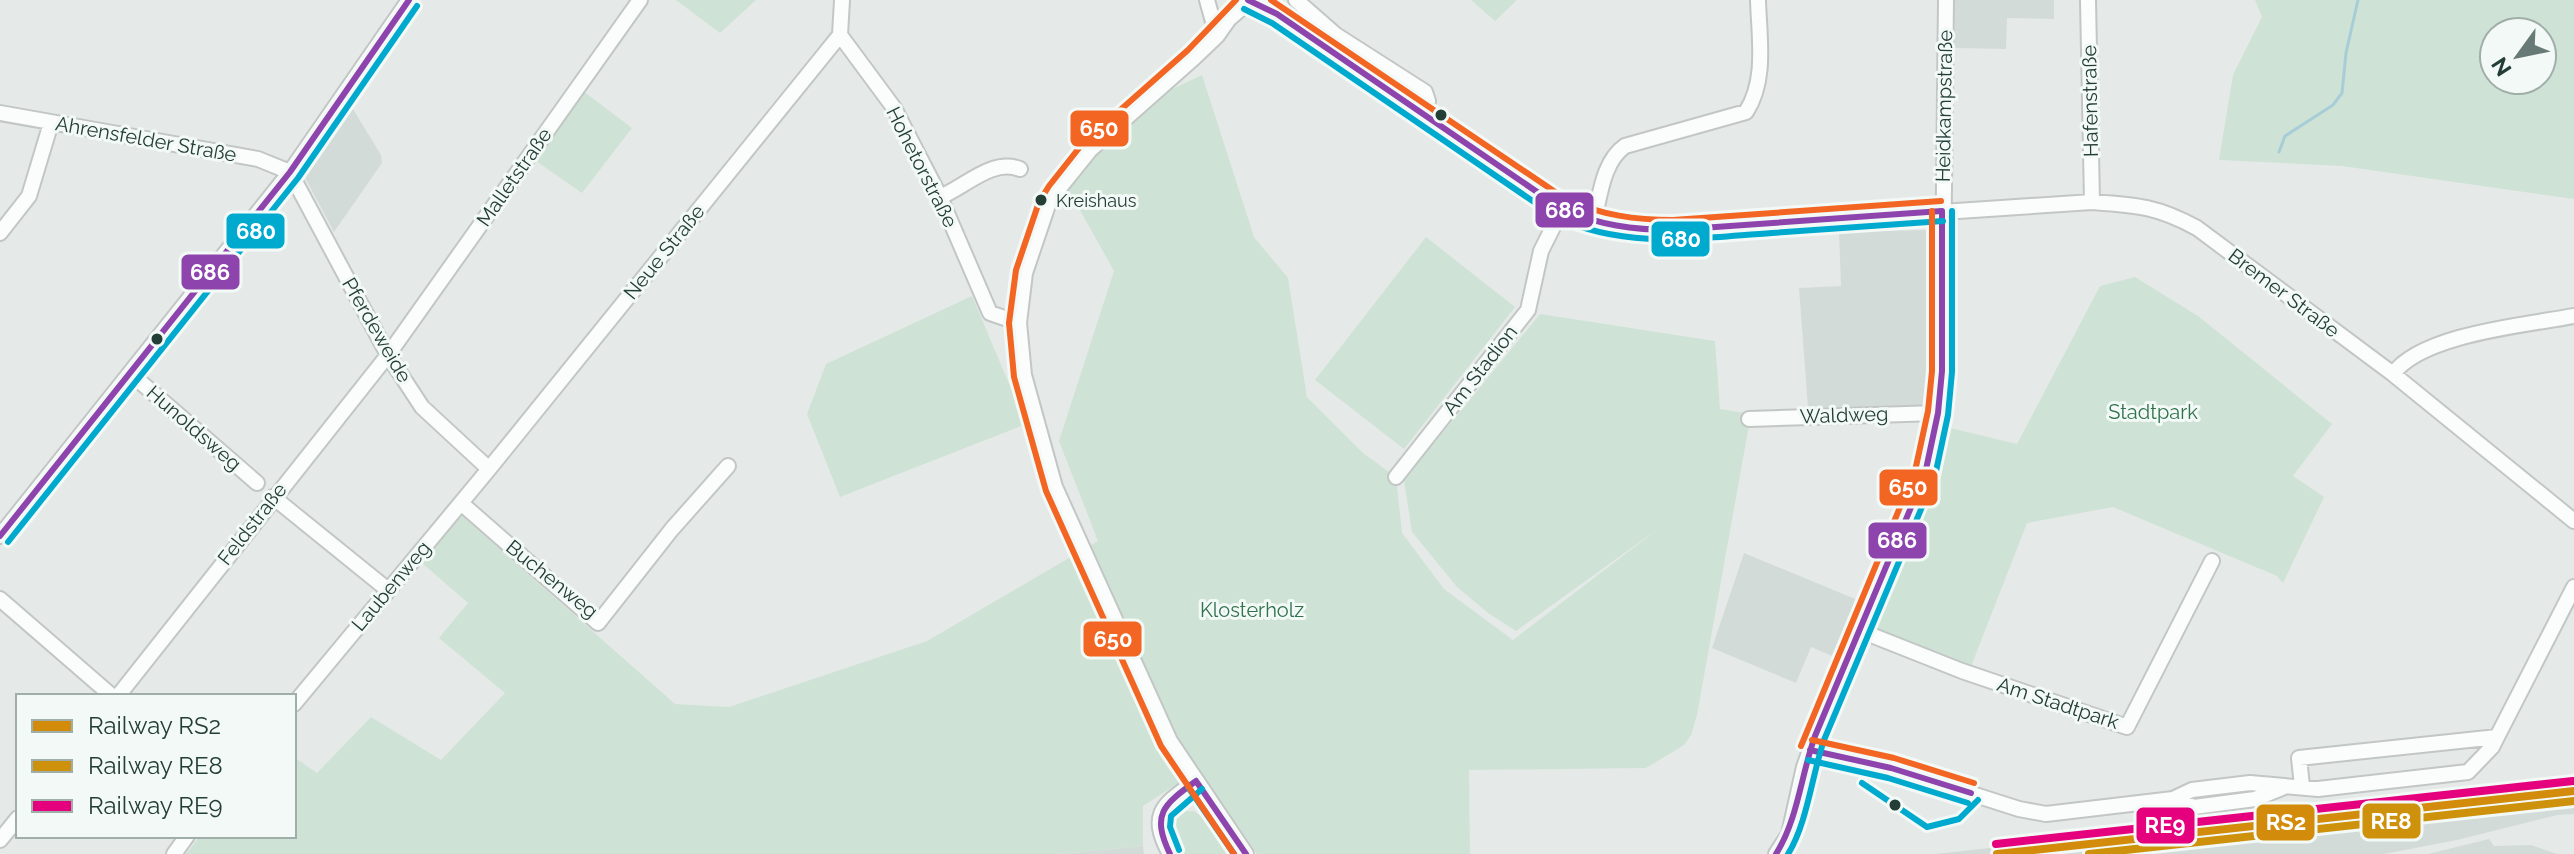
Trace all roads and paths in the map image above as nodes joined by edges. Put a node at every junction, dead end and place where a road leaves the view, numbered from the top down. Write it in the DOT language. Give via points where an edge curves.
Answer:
graph roads {
  1 [pos="409,0"];
  2 [pos="640,0"];
  3 [pos="842,0"];
  4 [pos="1207,0"];
  5 [pos="1249,0"];
  6 [pos="1296,0"];
  7 [pos="1758,0"];
  8 [pos="1946,0"];
  9 [pos="2088,0"];
  10 [pos="840,35"];
  11 [pos="1217,36"];
  12 [pos="1422,112"];
  13 [pos="0,113"];
  14 [pos="51,123"];
  15 [pos="1020,169"];
  16 [pos="290,172"];
  17 [pos="940,197"];
  18 [pos="2092,202"];
  19 [pos="1562,209"];
  20 [pos="1942,211"];
  21 [pos="1593,224"];
  22 [pos="0,233"];
  23 [pos="2574,316"];
  24 [pos="1019,323"];
  25 [pos="388,355"];
  26 [pos="130,373"];
  27 [pos="2393,374"];
  28 [pos="1938,413"];
  29 [pos="1749,419"];
  30 [pos="728,466"];
  31 [pos="489,469"];
  32 [pos="1396,477"];
  33 [pos="257,483"];
  34 [pos="273,497"];
  35 [pos="461,503"];
  36 [pos="2574,521"];
  37 [pos="0,536"];
  38 [pos="2212,561"];
  39 [pos="2574,587"];
  40 [pos="388,590"];
  41 [pos="0,599"];
  42 [pos="1861,631"];
  43 [pos="113,694"];
  44 [pos="117,694"];
  45 [pos="296,702"];
  46 [pos="2497,737"];
  47 [pos="1810,750"];
  48 [pos="1196,781"];
  49 [pos="2302,786"];
  50 [pos="16,820"];
  51 [pos="0,840"];
  52 [pos="1170,854"];
  53 [pos="1246,854"];
  54 [pos="1776,854"];
  1 -- 16 [label="street"];
  2 -- 25 [label="street, Malletstraße"];
  3 -- 10 [label="street"];
  4 -- 11 [label="street"];
  5 -- 11 [label="street"];
  5 -- 12 [label="street, Bremer Straße"];
  6 -- 12 [label="street" via="1336,35 1425,92 1428,101"];
  7 -- 21 [label="street" via="1760,78 1746,112 1615,153"];
  8 -- 20 [label="street, Heidkampstraße"];
  9 -- 18 [label="street, Hafenstraße"];
  10 -- 17 [label="street, Hohetorstraße" via="894,108"];
  10 -- 31 [label="street, Neue Straße"];
  11 -- 24 [label="street" via="1090,150 1057,191 1025,273"];
  12 -- 19 [label="street, Bremer Straße"];
  13 -- 14 [label="street, Ahrensfelder Straße"];
  14 -- 16 [label="street, Ahrensfelder Straße" via="258,159"];
  14 -- 22 [label="street" via="29,196"];
  15 -- 17 [label="street" via="1009,165 973,176"];
  16 -- 25 [label="street, Pferdeweide"];
  16 -- 26 [label="street"];
  17 -- 24 [label="street, Hohetorstraße" via="990,313"];
  18 -- 20 [label="street, Bremer Straße"];
  18 -- 27 [label="street, Bremer Straße" via="2146,206 2197,228"];
  19 -- 21 [label="street, Bremer Straße"];
  19 -- 32 [label="street, Am Stadion" via="1541,251 1528,310"];
  20 -- 21 [label="street, Bremer Straße" via="1673,230"];
  20 -- 28 [label="street, Heidkampstraße"];
  23 -- 27 [label="street" via="2461,337 2403,361"];
  24 -- 48 [label="street" via="1024,375 1055,487 1170,741"];
  25 -- 31 [label="street, Pferdeweide" via="422,407"];
  25 -- 34 [label="street, Feldstraße"];
  26 -- 33 [label="street, Hunoldsweg"];
  26 -- 37 [label="street"];
  27 -- 36 [label="street, Bremer Straße"];
  28 -- 29 [label="street, Waldweg"];
  28 -- 42 [label="street, Heidkampstraße" via="1925,474"];
  30 -- 35 [label="street, Buchenweg" via="598,623"];
  31 -- 35 [label="street, Laubenweg"];
  34 -- 40 [label="street"];
  34 -- 44 [label="street, Feldstraße"];
  35 -- 40 [label="street, Laubenweg"];
  38 -- 42 [label="street, Am Stadtpark" via="2127,727"];
  39 -- 46 [label="street"];
  40 -- 45 [label="street, Laubenweg"];
  41 -- 43 [label="street"];
  42 -- 47 [label="street, Heidkampstraße"];
  46 -- 49 [label="street" via="2468,772 2318,789"];
  46 -- 49 [label="street" via="2299,758"];
  47 -- 49 [label="street" via="2046,814 2173,799 2192,790 2250,783"];
  47 -- 54 [label="street, Heidkampstraße" via="1789,834"];
  48 -- 52 [label="street" via="1166,802 1159,814 1160,835"];
  48 -- 53 [label="street"];
  50 -- 51 [label="street"];
}
